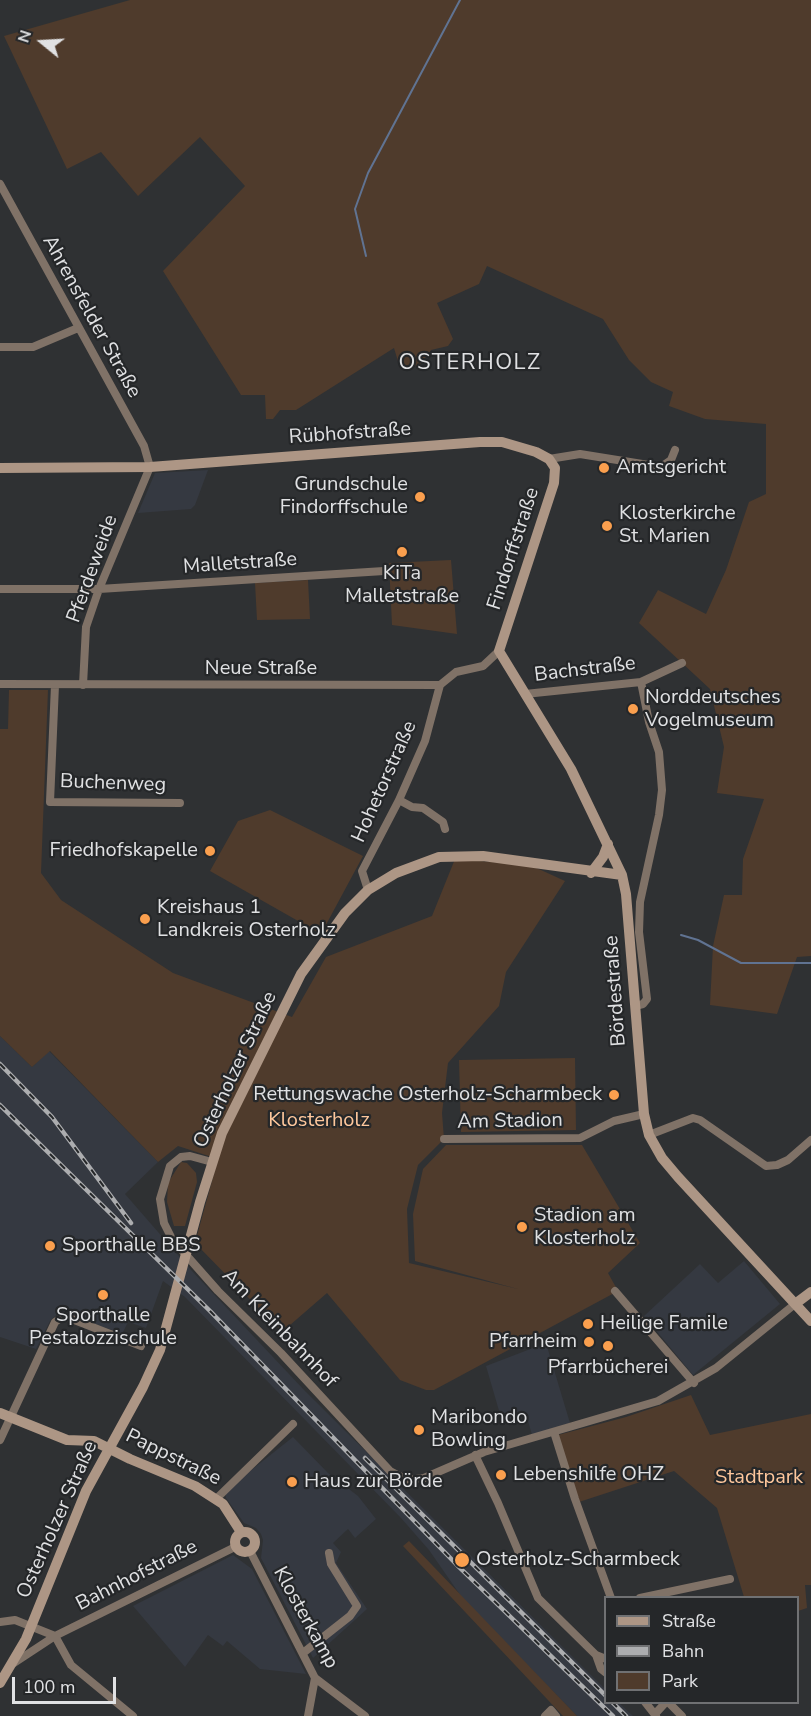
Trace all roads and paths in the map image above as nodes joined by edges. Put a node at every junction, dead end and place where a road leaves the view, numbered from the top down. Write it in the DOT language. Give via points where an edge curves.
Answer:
graph roads {
  1 [pos="0,183"];
  2 [pos="78,328"];
  3 [pos="0,347"];
  4 [pos="675,450"];
  5 [pos="549,459"];
  6 [pos="150,467"];
  7 [pos="0,468"];
  8 [pos="384,571"];
  9 [pos="0,589"];
  10 [pos="99,589"];
  11 [pos="499,651"];
  12 [pos="682,663"];
  13 [pos="641,681"];
  14 [pos="0,684"];
  15 [pos="55,685"];
  16 [pos="82,685"];
  17 [pos="440,685"];
  18 [pos="525,694"];
  19 [pos="399,800"];
  20 [pos="180,803"];
  21 [pos="445,829"];
  22 [pos="608,844"];
  23 [pos="591,873"];
  24 [pos="622,875"];
  25 [pos="368,890"];
  26 [pos="635,1006"];
  27 [pos="644,1114"];
  28 [pos="649,1135"];
  29 [pos="444,1139"];
  30 [pos="811,1140"];
  31 [pos="212,1162"];
  32 [pos="615,1291"];
  33 [pos="811,1292"];
  34 [pos="795,1304"];
  35 [pos="811,1321"];
  36 [pos="141,1346"];
  37 [pos="694,1383"];
  38 [pos="5,1414"];
  39 [pos="293,1424"];
  40 [pos="554,1432"];
  41 [pos="0,1440"];
  42 [pos="109,1447"];
  43 [pos="475,1455"];
  44 [pos="216,1498"];
  45 [pos="241,1532"];
  46 [pos="235,1547"];
  47 [pos="250,1551"];
  48 [pos="329,1554"];
  49 [pos="730,1579"];
  50 [pos="610,1596"];
  51 [pos="649,1596"];
  52 [pos="0,1622"];
  53 [pos="31,1626"];
  54 [pos="55,1636"];
  55 [pos="303,1653"];
  56 [pos="596,1655"];
  57 [pos="604,1658"];
  58 [pos="11,1665"];
  59 [pos="604,1669"];
  60 [pos="315,1678"];
  61 [pos="0,1683"];
  62 [pos="669,1704"];
  63 [pos="133,1716"];
  64 [pos="309,1716"];
  65 [pos="365,1716"];
  66 [pos="682,1716"];
  1 -- 2 [label="street, Ahrensfelder Straße"];
  2 -- 3 [label="street" via="33,347"];
  2 -- 6 [label="street, Ahrensfelder Straße" via="144,446"];
  4 -- 5 [label="street" via="662,467 580,454"];
  5 -- 6 [label="street, Rübhofstraße" via="502,442 480,442"];
  5 -- 11 [label="street, Findorffstraße" via="555,468 554,483"];
  6 -- 7 [label="street, Rübhofstraße"];
  6 -- 10 [label="street, Pferdeweide"];
  8 -- 10 [label="street, Malletstraße"];
  9 -- 10 [label="street, Malletstraße"];
  10 -- 16 [label="street, Pferdeweide" via="86,627"];
  11 -- 17 [label="street" via="483,666 456,672"];
  11 -- 18 [label="street, Bördestraße"];
  12 -- 13 [label="street, Bachstraße"];
  13 -- 18 [label="street, Bachstraße"];
  13 -- 26 [label="street" via="659,752 662,790 640,902 639,932 647,999"];
  14 -- 15 [label="street, Neue Straße"];
  15 -- 16 [label="street, Neue Straße"];
  15 -- 20 [label="street, Buchenweg" via="50,802"];
  16 -- 17 [label="street, Neue Straße"];
  17 -- 19 [label="street, Hohetorstraße" via="425,741"];
  18 -- 22 [label="street, Bördestraße" via="571,770"];
  19 -- 21 [label="street" via="423,808 443,822"];
  19 -- 25 [label="street, Hohetorstraße" via="362,871"];
  22 -- 23 [label="street"];
  22 -- 24 [label="street, Bördestraße"];
  23 -- 24 [label="street, Osterholzer Straße"];
  23 -- 25 [label="street, Osterholzer Straße" via="483,856 449,856 396,873"];
  24 -- 26 [label="street, Bördestraße"];
  25 -- 31 [label="street, Osterholzer Straße" via="345,913 302,974 222,1133"];
  26 -- 27 [label="street, Bördestraße"];
  27 -- 28 [label="street, Bördestraße"];
  27 -- 29 [label="street, Am Stadion" via="614,1120 580,1138"];
  28 -- 30 [label="street" via="693,1118 766,1166 788,1160"];
  28 -- 34 [label="street, Bördestraße" via="672,1171"];
  31 -- 42 [label="street, Osterholzer Straße" via="160,1350"];
  31 -- 43 [label="street, Am Kleinbahnhof" via="181,1157 170,1166 163,1184 163,1217 191,1263 398,1477 424,1478"];
  32 -- 37 [label="street"];
  33 -- 34 [label="street"];
  34 -- 35 [label="street, Bördestraße"];
  34 -- 37 [label="street"];
  36 -- 38 [label="street" via="64,1316 55,1322 19,1404"];
  37 -- 40 [label="street" via="658,1401"];
  38 -- 41 [label="street"];
  38 -- 42 [label="street, Pappstraße" via="67,1440 94,1441"];
  39 -- 44 [label="street"];
  40 -- 43 [label="street"];
  40 -- 50 [label="street"];
  42 -- 44 [label="street, Pappstraße"];
  42 -- 53 [label="street, Osterholzer Straße" via="86,1491"];
  43 -- 56 [label="street" via="537,1598"];
  44 -- 45 [label="street, Pappstraße"];
  45 -- 46 [label="street" via="235,1538"];
  45 -- 47 [label="street" via="254,1537"];
  46 -- 47 [label="street" via="242,1552"];
  46 -- 54 [label="street, Bahnhofstraße"];
  47 -- 55 [label="street, Klosterkamp"];
  48 -- 55 [label="street" via="357,1606"];
  49 -- 51 [label="street"];
  52 -- 53 [label="street" via="15,1620"];
  53 -- 54 [label="street"];
  53 -- 58 [label="street, Bahnhofstraße"];
  54 -- 58 [label="street, Bahnhofstraße"];
  54 -- 63 [label="street" via="71,1665"];
  55 -- 60 [label="street, Klosterkamp"];
  56 -- 57 [label="street"];
  56 -- 59 [label="street"];
  58 -- 61 [label="street, Bahnhofstraße"];
  60 -- 64 [label="street"];
  60 -- 65 [label="street, Klosterkamp"];
  62 -- 66 [label="street"];
}
